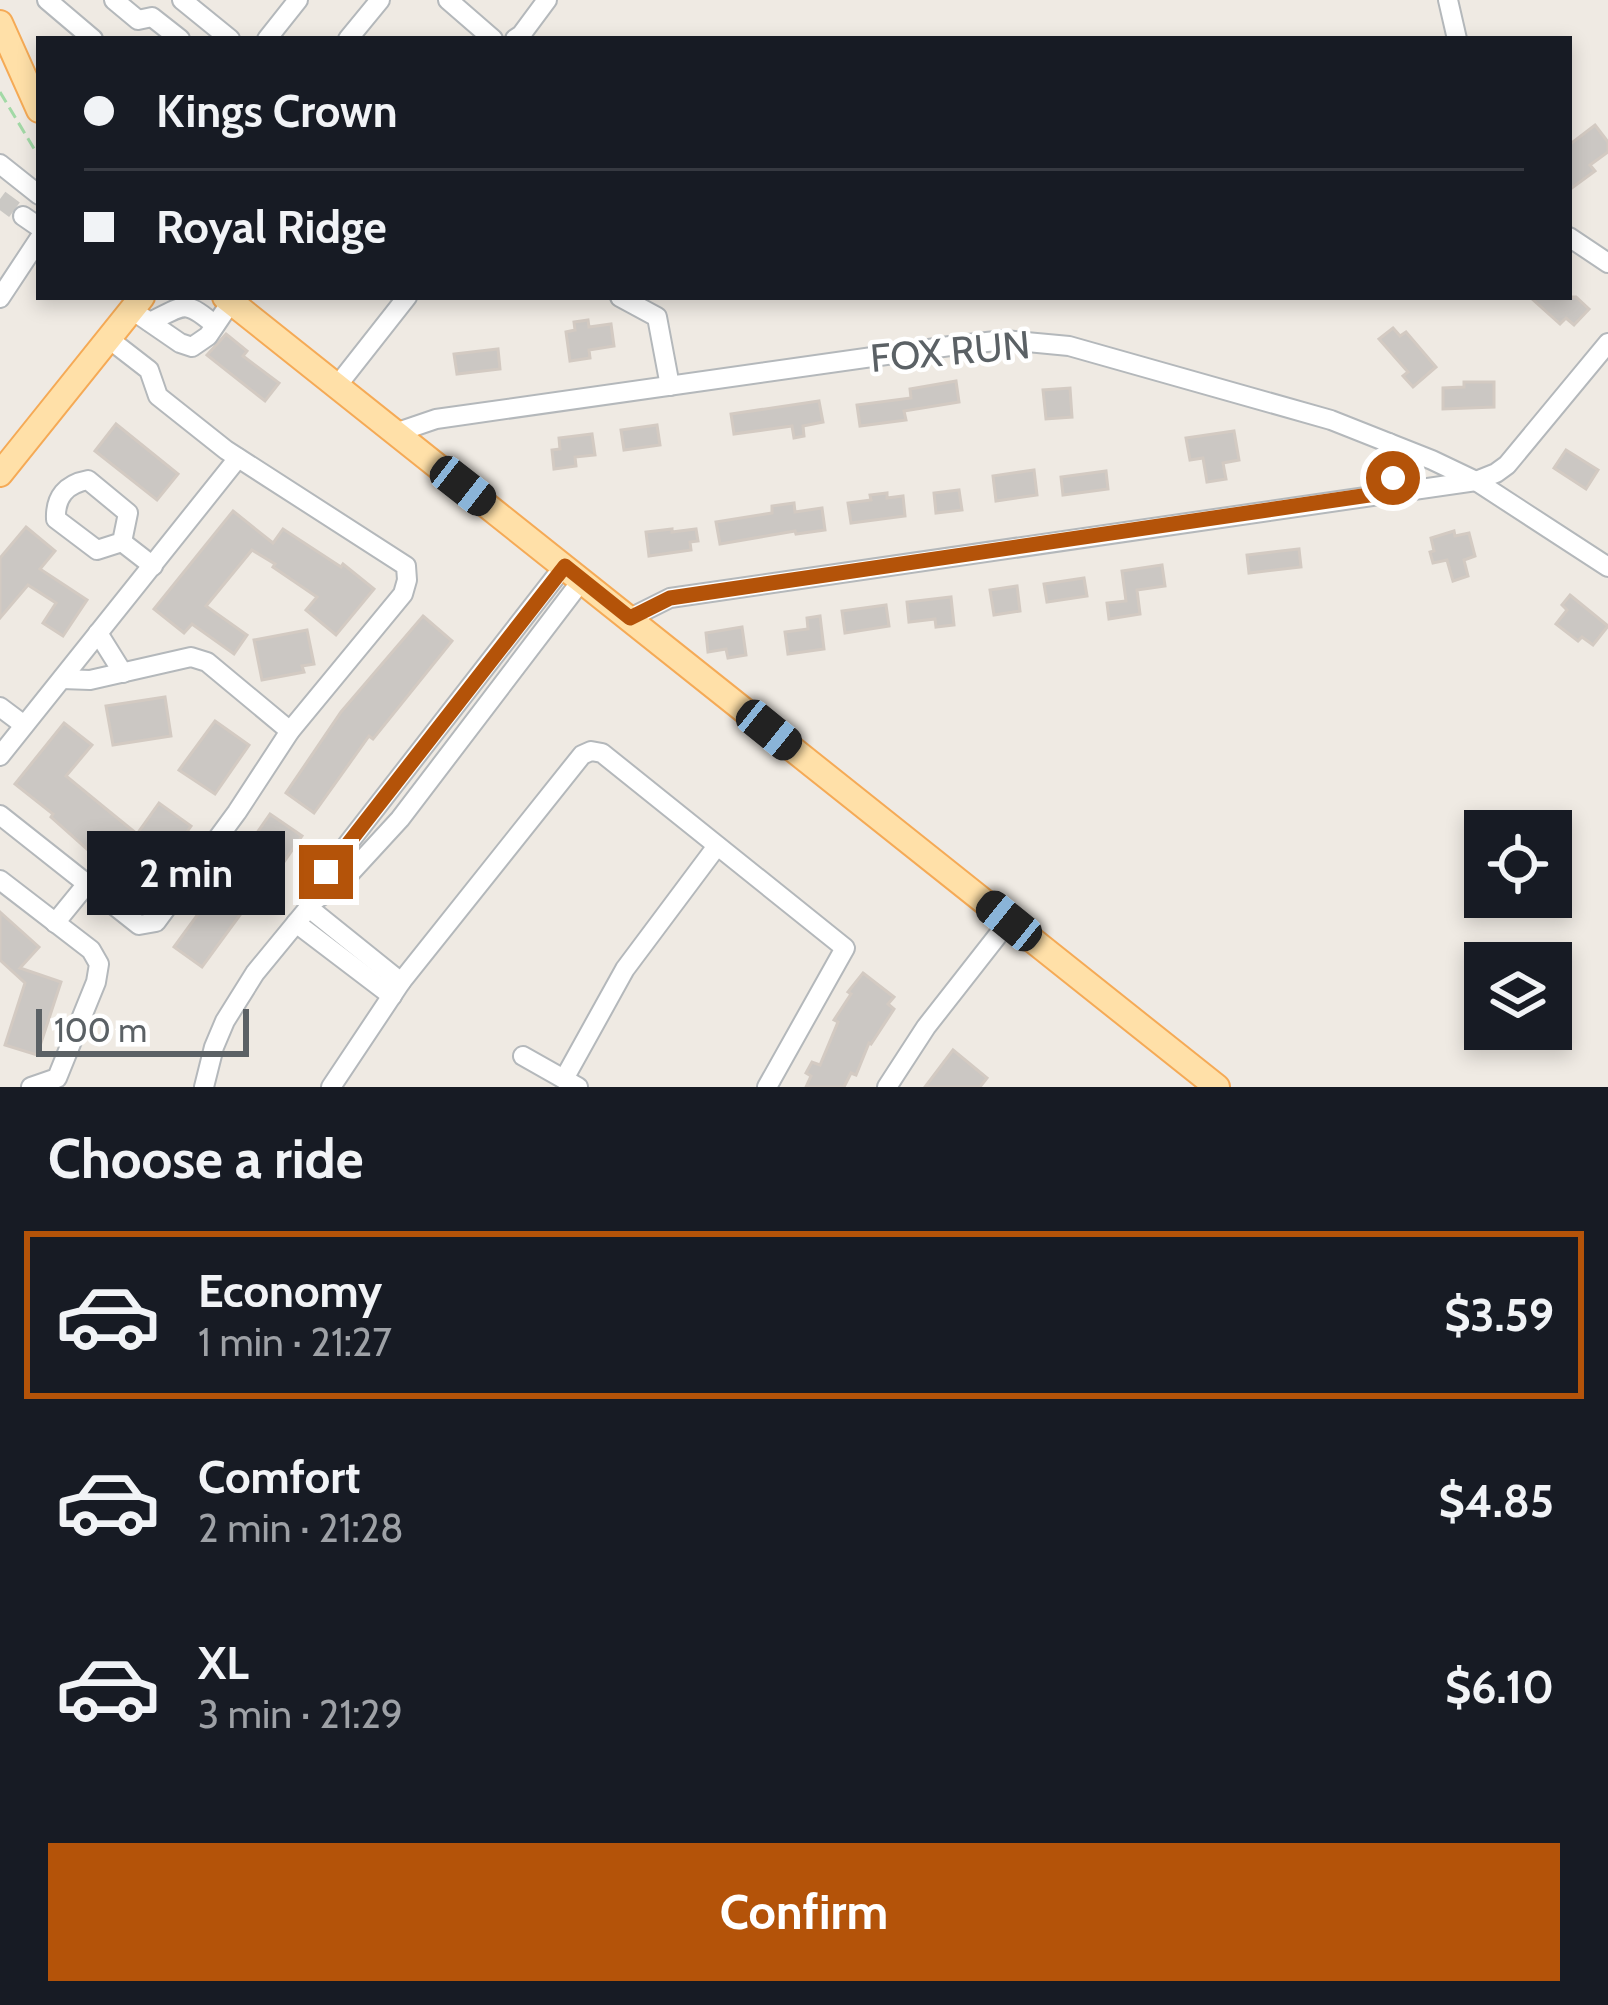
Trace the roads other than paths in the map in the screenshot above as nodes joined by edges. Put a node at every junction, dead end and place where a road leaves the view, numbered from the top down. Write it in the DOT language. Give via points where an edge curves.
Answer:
graph roads {
  1 [pos="46,0"];
  2 [pos="114,0"];
  3 [pos="182,0"];
  4 [pos="298,0"];
  5 [pos="380,0"];
  6 [pos="448,0"];
  7 [pos="547,0"];
  8 [pos="1448,0"];
  9 [pos="0,23"];
  10 [pos="89,36"];
  11 [pos="176,36"];
  12 [pos="226,36"];
  13 [pos="269,36"];
  14 [pos="351,36"];
  15 [pos="490,36"];
  16 [pos="519,36"];
  17 [pos="1456,36"];
  18 [pos="9,70"];
  19 [pos="36,106"];
  20 [pos="0,164"];
  21 [pos="36,193"];
  22 [pos="1572,239"];
  23 [pos="36,244"];
  24 [pos="1608,263"];
  25 [pos="0,298"];
  26 [pos="228,300"];
  27 [pos="405,300"];
  28 [pos="626,300"];
  29 [pos="142,310"];
  30 [pos="215,326"];
  31 [pos="109,339"];
  32 [pos="1608,343"];
  33 [pos="337,386"];
  34 [pos="670,386"];
  35 [pos="395,433"];
  36 [pos="1389,442"];
  37 [pos="238,458"];
  38 [pos="2,469"];
  39 [pos="1476,481"];
  40 [pos="1376,494"];
  41 [pos="122,542"];
  42 [pos="153,566"];
  43 [pos="1608,567"];
  44 [pos="573,573"];
  45 [pos="630,618"];
  46 [pos="98,633"];
  47 [pos="123,673"];
  48 [pos="62,679"];
  49 [pos="0,707"];
  50 [pos="24,725"];
  51 [pos="290,731"];
  52 [pos="0,755"];
  53 [pos="0,815"];
  54 [pos="717,846"];
  55 [pos="0,880"];
  56 [pos="86,885"];
  57 [pos="307,910"];
  58 [pos="1009,921"];
  59 [pos="55,923"];
  60 [pos="396,989"];
  61 [pos="523,1056"];
  62 [pos="571,1083"];
  63 [pos="32,1087"];
  64 [pos="204,1087"];
  65 [pos="331,1087"];
  66 [pos="767,1087"];
  67 [pos="887,1087"];
  68 [pos="1217,1087"];
  1 -- 10 [label="street"];
  2 -- 11 [label="street"];
  3 -- 12 [label="street"];
  4 -- 13 [label="street"];
  5 -- 14 [label="street"];
  6 -- 15 [label="street"];
  7 -- 16 [label="street"];
  8 -- 17 [label="street"];
  9 -- 18 [label="main road"];
  18 -- 19 [label="main road"];
  20 -- 21 [label="street"];
  22 -- 24 [label="street"];
  23 -- 25 [label="street"];
  26 -- 30 [label="street"];
  26 -- 33 [label="main road"];
  27 -- 33 [label="street"];
  28 -- 34 [label="street" via="657,317"];
  29 -- 30 [label="street" via="194,308"];
  29 -- 30 [label="street" via="191,347"];
  29 -- 31 [label="main road"];
  31 -- 37 [label="street" via="149,370 158,395"];
  31 -- 38 [label="main road"];
  32 -- 39 [label="street" via="1508,465"];
  33 -- 35 [label="main road"];
  34 -- 35 [label="street, FOX RUN" via="436,419"];
  34 -- 36 [label="street, FOX RUN" via="963,344 1037,341"];
  35 -- 44 [label="main road"];
  36 -- 39 [label="street, FOX RUN"];
  36 -- 40 [label="street" via="1395,468"];
  37 -- 42 [label="street"];
  37 -- 51 [label="street" via="406,566 403,594"];
  39 -- 40 [label="street"];
  39 -- 43 [label="street, FOX RUN"];
  40 -- 45 [label="street" via="670,598"];
  41 -- 42 [label="street"];
  42 -- 46 [label="street"];
  44 -- 45 [label="main road"];
  44 -- 57 [label="street" via="400,819"];
  45 -- 58 [label="main road"];
  46 -- 47 [label="street"];
  46 -- 48 [label="street"];
  47 -- 48 [label="street"];
  47 -- 51 [label="street" via="191,658 207,662"];
  48 -- 50 [label="street"];
  49 -- 50 [label="street"];
  50 -- 52 [label="street"];
  51 -- 56 [label="street" via="156,922 140,926"];
  53 -- 56 [label="street"];
  54 -- 60 [label="street" via="602,753 582,755"];
  54 -- 62 [label="street" via="625,969"];
  54 -- 66 [label="street" via="845,948"];
  55 -- 59 [label="street"];
  56 -- 59 [label="street"];
  57 -- 60 [label="street"];
  57 -- 64 [label="street" via="238,997"];
  58 -- 67 [label="street"];
  58 -- 68 [label="main road"];
  59 -- 63 [label="street" via="99,964 57,1078"];
  60 -- 65 [label="street"];
  61 -- 62 [label="street"];
}
